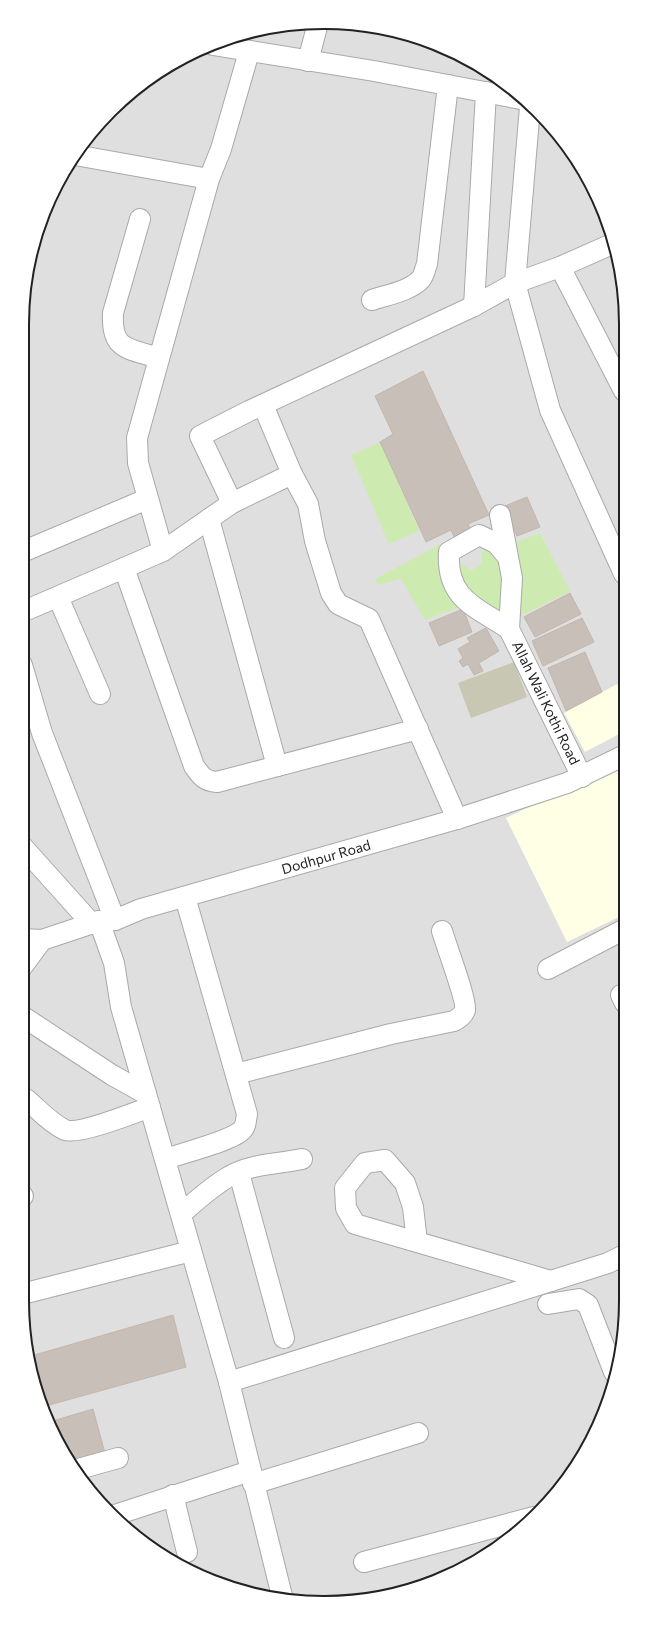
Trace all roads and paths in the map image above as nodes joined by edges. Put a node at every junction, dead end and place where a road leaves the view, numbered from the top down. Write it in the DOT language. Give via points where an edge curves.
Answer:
graph roads {
  1 [pos="316,29"];
  2 [pos="223,47"];
  3 [pos="249,52"];
  4 [pos="308,61"];
  5 [pos="448,85"];
  6 [pos="486,92"];
  7 [pos="513,97"];
  8 [pos="530,112"];
  9 [pos="82,156"];
  10 [pos="209,179"];
  11 [pos="140,219"];
  12 [pos="608,246"];
  13 [pos="560,267"];
  14 [pos="515,283"];
  15 [pos="372,300"];
  16 [pos="474,306"];
  17 [pos="159,358"];
  18 [pos="619,381"];
  19 [pos="263,405"];
  20 [pos="292,474"];
  21 [pos="147,499"];
  22 [pos="232,503"];
  23 [pos="500,515"];
  24 [pos="209,519"];
  25 [pos="29,549"];
  26 [pos="163,551"];
  27 [pos="507,556"];
  28 [pos="619,563"];
  29 [pos="124,568"];
  30 [pos="58,597"];
  31 [pos="29,609"];
  32 [pos="509,629"];
  33 [pos="29,689"];
  34 [pos="100,694"];
  35 [pos="418,729"];
  36 [pos="619,758"];
  37 [pos="277,766"];
  38 [pos="582,777"];
  39 [pos="457,819"];
  40 [pos="29,853"];
  41 [pos="185,897"];
  42 [pos="102,922"];
  43 [pos="442,932"];
  44 [pos="619,932"];
  45 [pos="29,939"];
  46 [pos="42,940"];
  47 [pos="29,958"];
  48 [pos="548,969"];
  49 [pos="29,1021"];
  50 [pos="236,1074"];
  51 [pos="29,1101"];
  52 [pos="148,1101"];
  53 [pos="165,1159"];
  54 [pos="302,1159"];
  55 [pos="239,1173"];
  56 [pos="181,1214"];
  57 [pos="417,1242"];
  58 [pos="191,1251"];
  59 [pos="619,1258"];
  60 [pos="551,1281"];
  61 [pos="29,1292"];
  62 [pos="548,1304"];
  63 [pos="284,1338"];
  64 [pos="612,1366"];
  65 [pos="230,1382"];
  66 [pos="418,1433"];
  67 [pos="118,1458"];
  68 [pos="81,1468"];
  69 [pos="252,1477"];
  70 [pos="173,1495"];
  71 [pos="124,1518"];
  72 [pos="522,1520"];
  73 [pos="187,1552"];
  74 [pos="364,1562"];
  75 [pos="281,1592"];
  1 -- 4 [label="street"];
  2 -- 3 [label="street"];
  3 -- 4 [label="street"];
  3 -- 10 [label="street" via="221,149"];
  4 -- 5 [label="street"];
  5 -- 6 [label="street"];
  5 -- 15 [label="street" via="427,264 422,278 414,284"];
  6 -- 7 [label="street"];
  6 -- 16 [label="street"];
  8 -- 14 [label="street"];
  9 -- 10 [label="street"];
  10 -- 17 [label="street"];
  11 -- 17 [label="street" via="113,313 112,328 117,341 124,347"];
  12 -- 13 [label="street"];
  13 -- 14 [label="street"];
  13 -- 18 [label="street"];
  14 -- 16 [label="street"];
  14 -- 28 [label="street" via="550,410"];
  16 -- 19 [label="street"];
  17 -- 21 [label="street" via="137,438 138,463"];
  19 -- 20 [label="street"];
  19 -- 22 [label="street" via="200,436"];
  20 -- 22 [label="street"];
  20 -- 35 [label="street" via="308,504 315,540 331,593 338,604 369,619"];
  21 -- 25 [label="street"];
  21 -- 26 [label="street"];
  22 -- 24 [label="street"];
  23 -- 27 [label="street, Allah Wali Kothi Road"];
  24 -- 26 [label="street"];
  24 -- 37 [label="street"];
  26 -- 29 [label="street"];
  27 -- 32 [label="street, Allah Wali Kothi Road" via="512,578"];
  27 -- 32 [label="street, Allah Wali Kothi Road" via="496,543 479,535 449,552 448,562 451,580 460,595"];
  29 -- 30 [label="street"];
  29 -- 37 [label="street" via="194,766 202,777 217,782"];
  30 -- 31 [label="street"];
  30 -- 34 [label="street"];
  32 -- 38 [label="street, Allah Wali Kothi Road"];
  33 -- 42 [label="street"];
  35 -- 37 [label="street"];
  35 -- 39 [label="street"];
  36 -- 38 [label="street, Dodhpur Road"];
  38 -- 39 [label="street, Dodhpur Road"];
  39 -- 41 [label="street, Dodhpur Road"];
  40 -- 42 [label="street"];
  41 -- 42 [label="street, Dodhpur Road"];
  41 -- 50 [label="street"];
  42 -- 46 [label="street, Dodhpur Road"];
  42 -- 52 [label="street" via="114,963 121,1007"];
  43 -- 50 [label="street" via="463,997 465,1009 461,1017 454,1021 392,1034"];
  44 -- 48 [label="street"];
  45 -- 46 [label="street, Dodhpur Road"];
  46 -- 47 [label="street"];
  49 -- 52 [label="street"];
  50 -- 53 [label="street" via="247,1114 242,1131"];
  51 -- 52 [label="street" via="66,1130 75,1131 88,1128"];
  52 -- 53 [label="street"];
  53 -- 56 [label="street"];
  54 -- 55 [label="street" via="252,1168"];
  55 -- 56 [label="street" via="231,1175 206,1192"];
  55 -- 63 [label="street"];
  56 -- 58 [label="street"];
  57 -- 60 [label="street"];
  58 -- 61 [label="street"];
  58 -- 65 [label="street"];
  59 -- 60 [label="street"];
  60 -- 65 [label="street"];
  62 -- 64 [label="street" via="579,1299 588,1305"];
  65 -- 69 [label="street"];
  66 -- 69 [label="street"];
  67 -- 68 [label="street"];
  69 -- 70 [label="street"];
  69 -- 75 [label="street"];
  70 -- 71 [label="street"];
  70 -- 73 [label="street"];
  72 -- 74 [label="street"];
}
